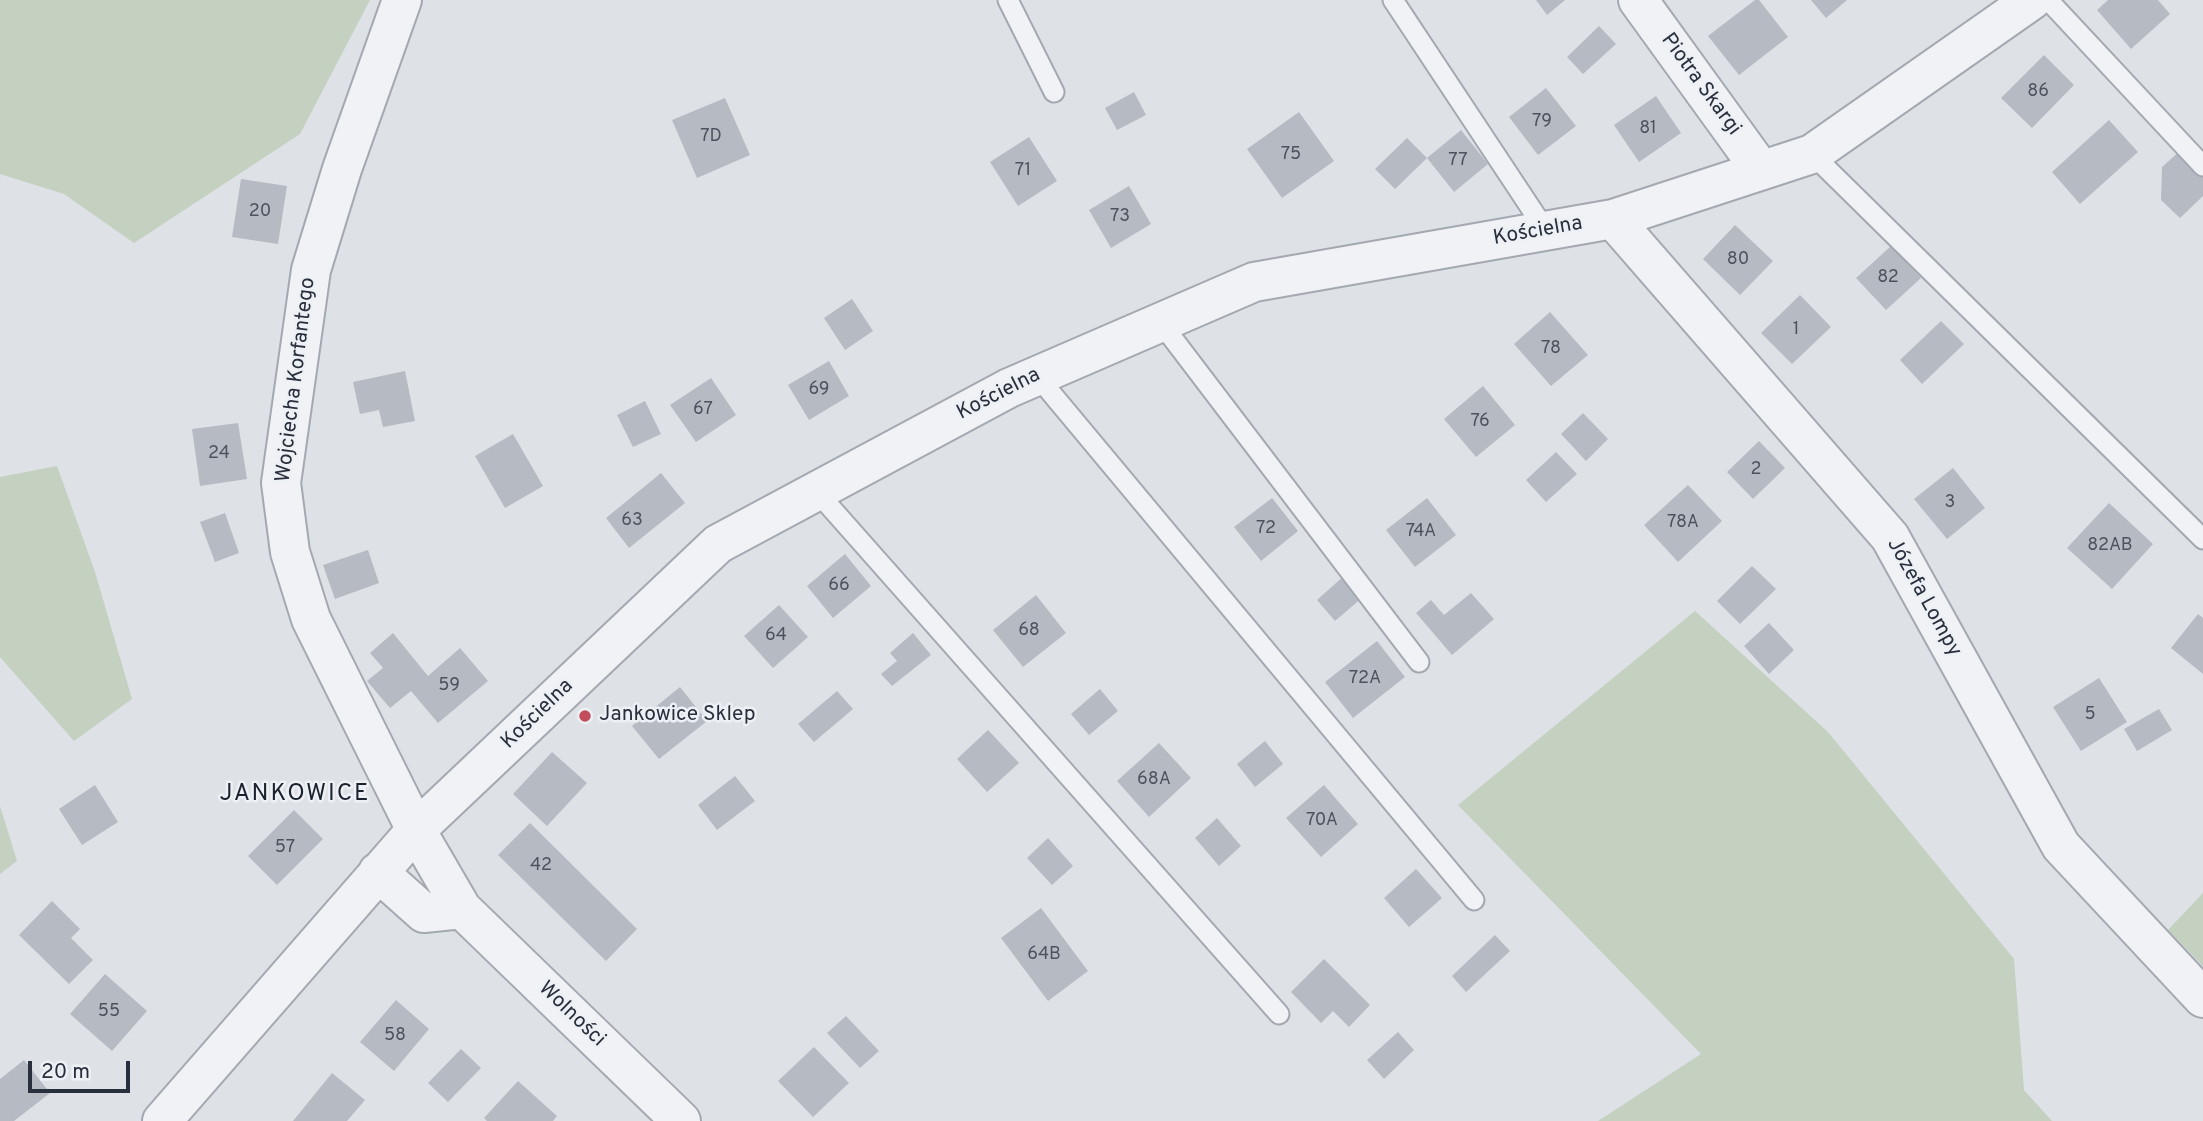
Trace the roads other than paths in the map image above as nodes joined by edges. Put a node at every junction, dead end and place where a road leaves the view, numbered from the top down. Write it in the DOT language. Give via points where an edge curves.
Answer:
graph roads {
  1 [pos="402,0"];
  2 [pos="1008,0"];
  3 [pos="1393,0"];
  4 [pos="1638,0"];
  5 [pos="2032,0"];
  6 [pos="2049,0"];
  7 [pos="1054,92"];
  8 [pos="1812,154"];
  9 [pos="2203,166"];
  10 [pos="1761,170"];
  11 [pos="1613,219"];
  12 [pos="1546,231"];
  13 [pos="1161,323"];
  14 [pos="1037,376"];
  15 [pos="817,492"];
  16 [pos="2203,539"];
  17 [pos="1419,662"];
  18 [pos="416,831"];
  19 [pos="378,872"];
  20 [pos="1474,900"];
  21 [pos="462,909"];
  22 [pos="2203,998"];
  23 [pos="1279,1014"];
  24 [pos="162,1121"];
  25 [pos="681,1121"];
  1 -- 18 [label="street, Wojciecha Korfantego" via="310,270 282,483 290,552 311,619"];
  2 -- 7 [label="lane"];
  3 -- 12 [label="lane"];
  4 -- 10 [label="street, Piotra Skargi"];
  5 -- 8 [label="street, Kościelna"];
  6 -- 9 [label="lane"];
  8 -- 10 [label="street, Kościelna"];
  8 -- 16 [label="lane"];
  10 -- 11 [label="street, Kościelna"];
  11 -- 12 [label="street, Kościelna"];
  11 -- 22 [label="street, Józefa Lompy" via="1890,537 2061,846"];
  12 -- 13 [label="street, Kościelna" via="1254,282"];
  13 -- 14 [label="street, Kościelna"];
  13 -- 17 [label="lane"];
  14 -- 15 [label="street, Kościelna"];
  14 -- 20 [label="lane"];
  15 -- 18 [label="street, Kościelna" via="718,544"];
  15 -- 23 [label="lane"];
  18 -- 19 [label="street, Kościelna"];
  18 -- 21 [label="street, Wolności"];
  19 -- 21 [label="street" via="424,913"];
  19 -- 24 [label="street, Kościelna"];
  21 -- 25 [label="street, Wolności"];
}
